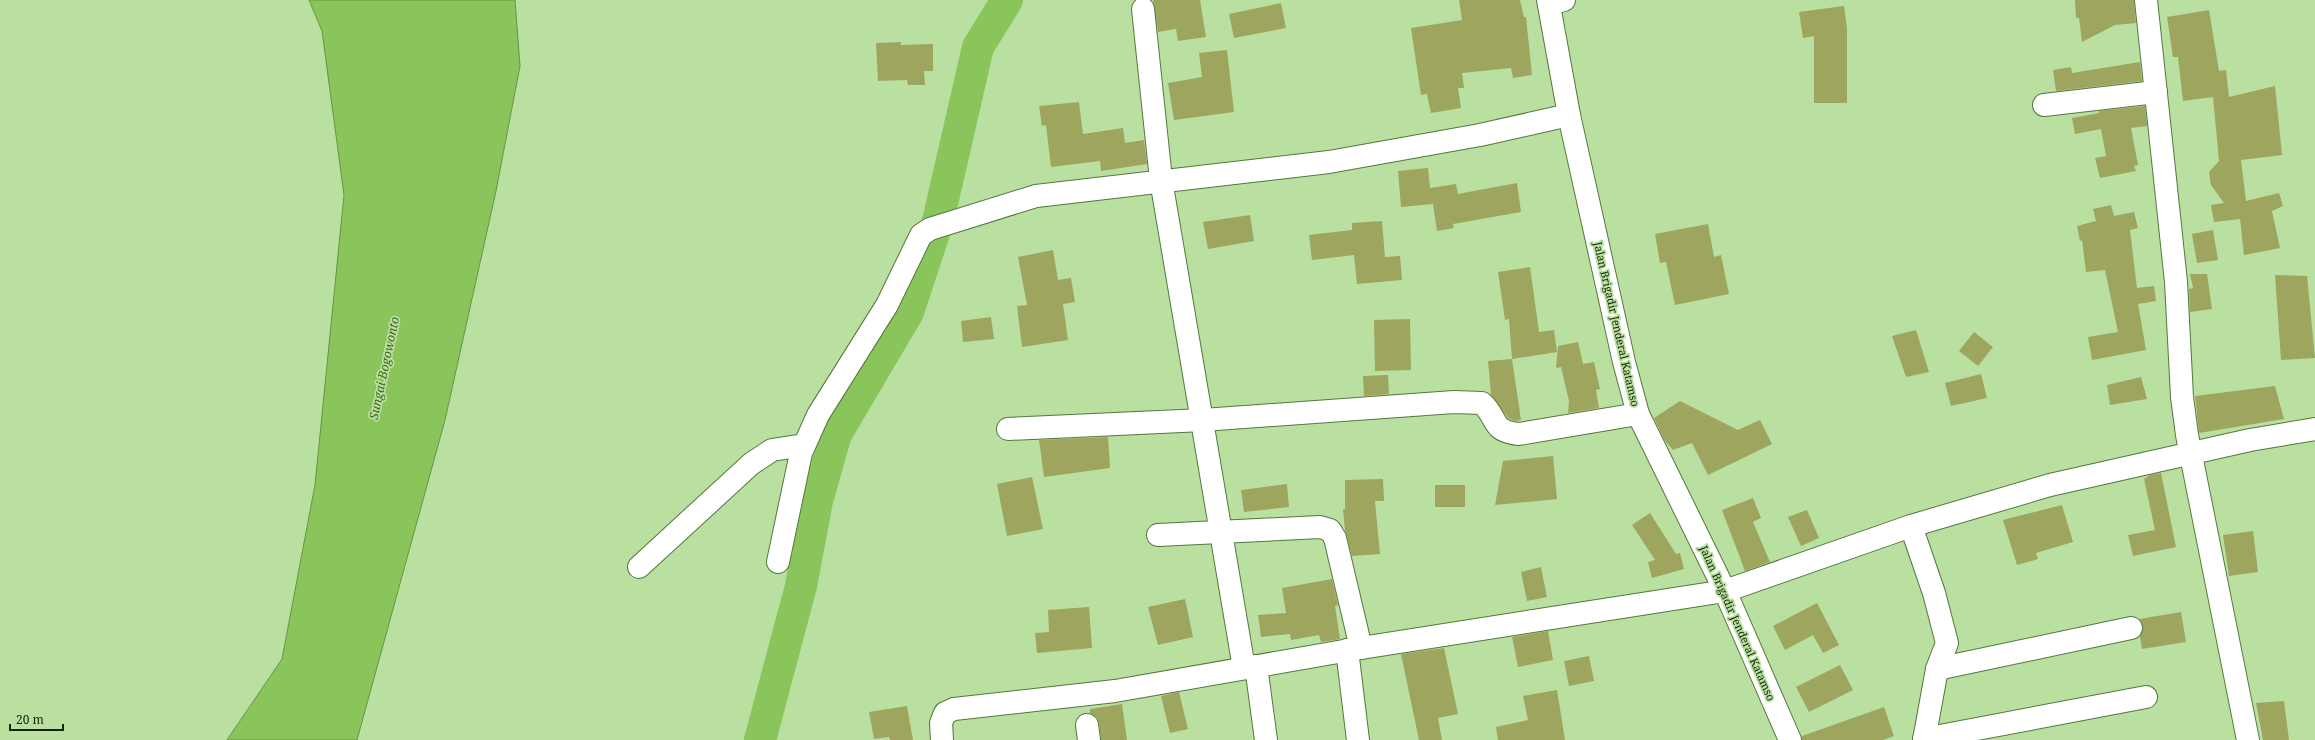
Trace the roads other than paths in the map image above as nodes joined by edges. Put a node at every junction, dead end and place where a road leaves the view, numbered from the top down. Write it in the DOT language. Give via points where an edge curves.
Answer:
graph roads {
  1 [pos="2146,0"];
  2 [pos="1554,1"];
  3 [pos="1143,9"];
  4 [pos="2156,92"];
  5 [pos="2044,105"];
  6 [pos="1569,115"];
  7 [pos="1161,180"];
  8 [pos="1638,414"];
  9 [pos="1203,420"];
  10 [pos="1008,429"];
  11 [pos="2315,429"];
  12 [pos="804,445"];
  13 [pos="2192,454"];
  14 [pos="1911,526"];
  15 [pos="1221,533"];
  16 [pos="1158,535"];
  17 [pos="778,562"];
  18 [pos="640,567"];
  19 [pos="1725,591"];
  20 [pos="2131,628"];
  21 [pos="1354,649"];
  22 [pos="1250,667"];
  23 [pos="1937,669"];
  24 [pos="2146,697"];
  25 [pos="942,740"];
  26 [pos="1266,740"];
  27 [pos="1358,740"];
  28 [pos="1790,740"];
  29 [pos="1924,740"];
  30 [pos="2248,740"];
  1 -- 4 [label="street"];
  2 -- 6 [label="street, Jalan Brigadir Jenderal Katamso"];
  3 -- 7 [label="street"];
  4 -- 5 [label="street"];
  4 -- 13 [label="street" via="2176,282 2182,397"];
  6 -- 7 [label="street" via="1480,135 1329,162"];
  6 -- 8 [label="street, Jalan Brigadir Jenderal Katamso"];
  7 -- 9 [label="street"];
  7 -- 12 [label="street" via="1036,196 930,228 921,235 887,305 818,415"];
  8 -- 9 [label="street" via="1519,434 1508,433 1496,426 1490,410 1482,403 1454,402"];
  8 -- 19 [label="street, Jalan Brigadir Jenderal Katamso"];
  9 -- 10 [label="street"];
  9 -- 15 [label="street"];
  11 -- 13 [label="street" via="2250,440"];
  12 -- 17 [label="street"];
  12 -- 18 [label="street" via="772,450 751,464"];
  13 -- 14 [label="street" via="2050,485"];
  13 -- 30 [label="street"];
  14 -- 19 [label="street"];
  14 -- 23 [label="street" via="1934,593 1947,643"];
  15 -- 16 [label="street"];
  15 -- 21 [label="street" via="1320,527 1330,530 1335,538"];
  15 -- 22 [label="street"];
  19 -- 21 [label="street"];
  19 -- 28 [label="street, Jalan Brigadir Jenderal Katamso"];
  20 -- 23 [label="street"];
  21 -- 22 [label="street"];
  21 -- 27 [label="street"];
  22 -- 25 [label="street" via="1115,691 954,709 945,713 941,722"];
  22 -- 26 [label="street"];
  23 -- 29 [label="street"];
  24 -- 29 [label="street"];
}
